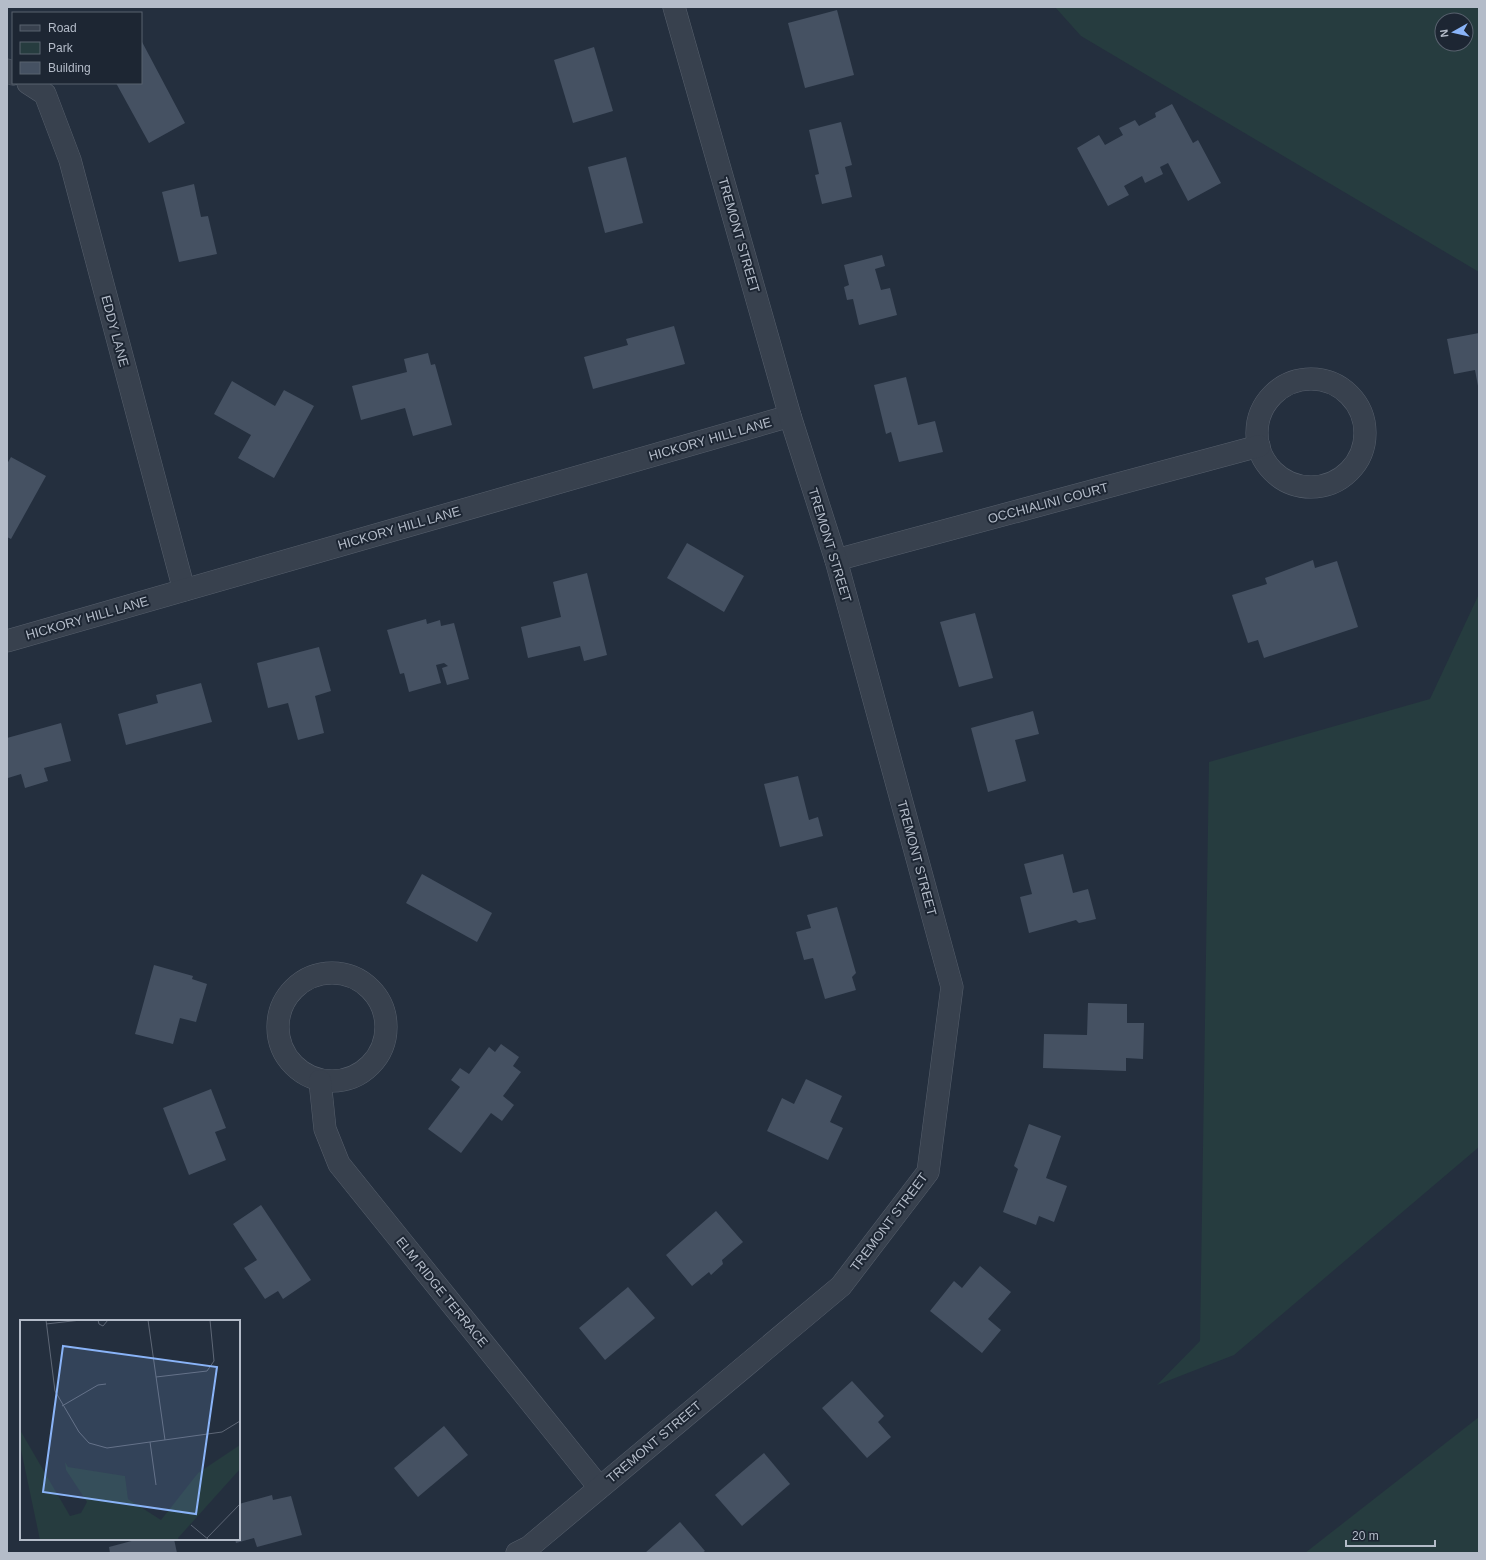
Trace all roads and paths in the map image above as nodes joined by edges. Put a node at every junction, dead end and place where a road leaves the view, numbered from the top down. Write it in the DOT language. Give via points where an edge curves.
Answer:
graph roads {
  1 [pos="674,7"];
  2 [pos="30,84"];
  3 [pos="790,416"];
  4 [pos="1259,446"];
  5 [pos="836,560"];
  6 [pos="184,590"];
  7 [pos="7,641"];
  8 [pos="320,1081"];
  9 [pos="599,1487"];
  10 [pos="517,1553"];
  1 -- 3 [label="street, TREMONT STREET"];
  2 -- 6 [label="street, EDDY LANE" via="46,94 70,160"];
  3 -- 5 [label="street, TREMONT STREET"];
  3 -- 6 [label="street, HICKORY HILL LANE"];
  4 -- 4 [label="street" via="1266,462 1277,475 1292,484 1309,487 1326,485 1342,478 1354,466 1363,451 1366,434 1363,416 1355,401 1343,388 1329,381 1313,378 1297,380 1282,387 1269,398 1261,413 1257,429"];
  4 -- 5 [label="street, OCCHIALINI COURT"];
  5 -- 9 [label="street, TREMONT STREET" via="952,987 928,1172 841,1286"];
  6 -- 7 [label="street, HICKORY HILL LANE"];
  8 -- 8 [label="street" via="304,1075 292,1064 283,1050 278,1034 278,1017 284,1001 294,988 308,978 324,973 340,973 357,978 375,994 387,1020 386,1037 380,1054 370,1068 354,1078 338,1082"];
  8 -- 9 [label="street, ELM RIDGE TERRACE" via="324,1129 339,1164"];
  9 -- 10 [label="street, TREMONT STREET" via="529,1547"];
}
